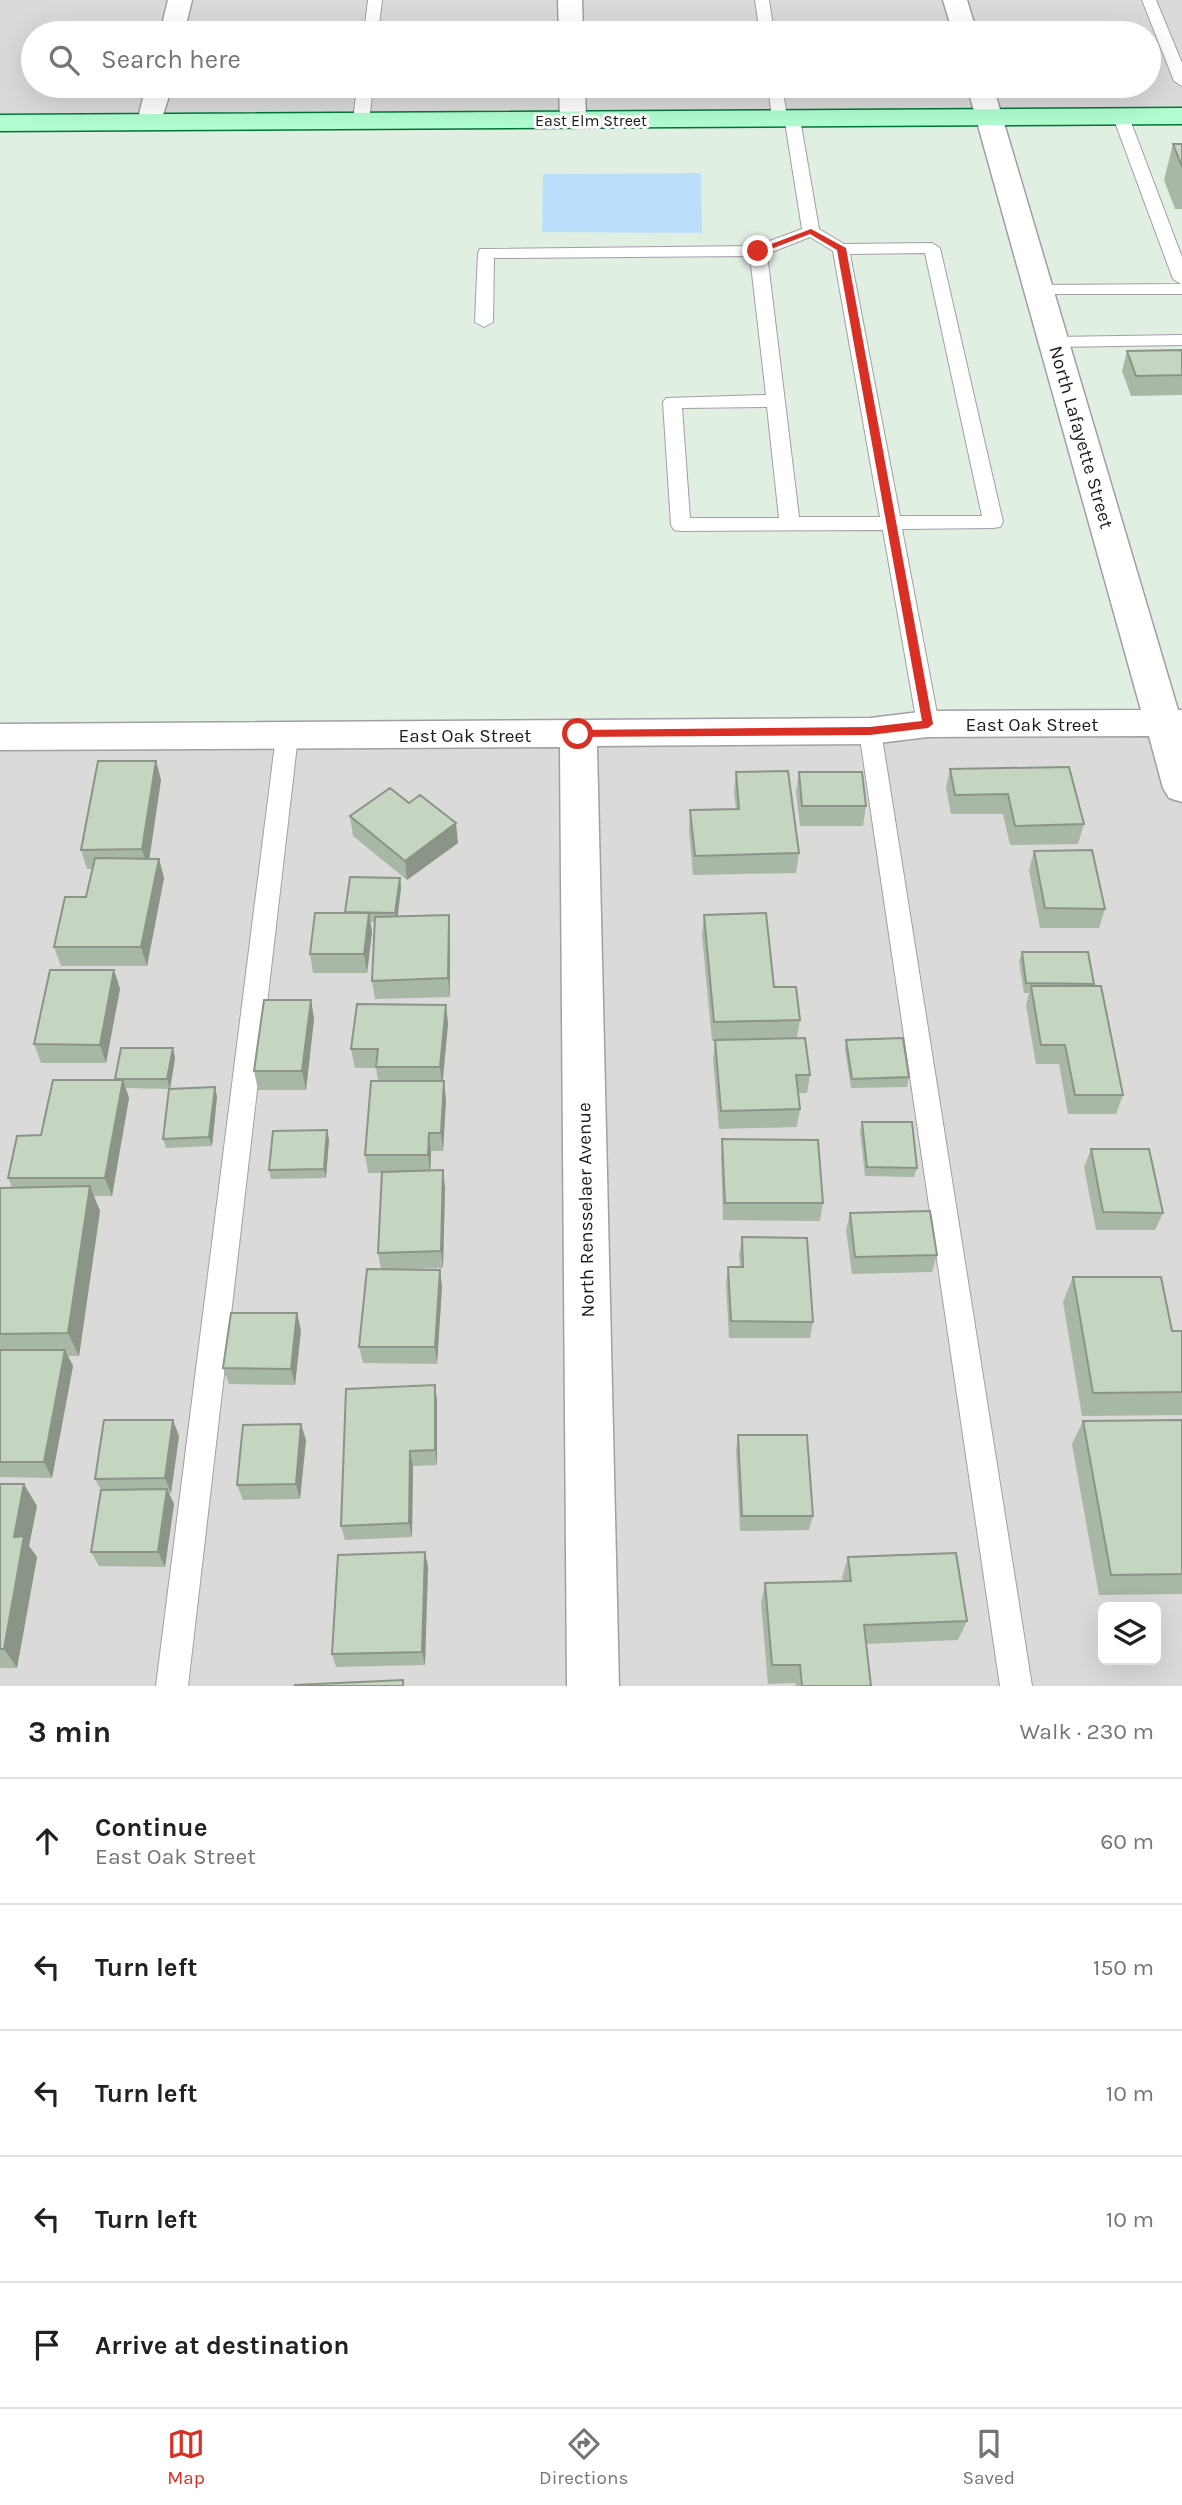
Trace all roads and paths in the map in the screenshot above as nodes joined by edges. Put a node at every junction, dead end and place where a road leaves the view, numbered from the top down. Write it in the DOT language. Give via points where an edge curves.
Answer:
graph roads {
  1 [pos="180,0"];
  2 [pos="375,0"];
  3 [pos="570,0"];
  4 [pos="762,0"];
  5 [pos="955,0"];
  6 [pos="1149,0"];
  7 [pos="175,21"];
  8 [pos="372,21"];
  9 [pos="570,21"];
  10 [pos="765,21"];
  11 [pos="961,21"];
  12 [pos="1158,21"];
  13 [pos="1161,29"];
  14 [pos="1182,81"];
  15 [pos="156,98"];
  16 [pos="364,98"];
  17 [pos="572,98"];
  18 [pos="779,98"];
  19 [pos="983,98"];
  20 [pos="1182,116"];
  21 [pos="1121,117"];
  22 [pos="989,118"];
  23 [pos="786,119"];
  24 [pos="573,120"];
  25 [pos="361,121"];
  26 [pos="150,122"];
  27 [pos="0,123"];
  28 [pos="811,231"];
  29 [pos="841,248"];
  30 [pos="758,251"];
  31 [pos="1182,279"];
  32 [pos="1182,289"];
  33 [pos="1040,290"];
  34 [pos="484,322"];
  35 [pos="1182,340"];
  36 [pos="1055,342"];
  37 [pos="775,401"];
  38 [pos="891,523"];
  39 [pos="790,524"];
  40 [pos="1173,723"];
  41 [pos="928,724"];
  42 [pos="870,731"];
  43 [pos="578,734"];
  44 [pos="288,736"];
  45 [pos="0,737"];
  46 [pos="1182,788"];
  47 [pos="172,1686"];
  48 [pos="593,1686"];
  49 [pos="1016,1686"];
  1 -- 7 [label="street"];
  2 -- 8 [label="lane"];
  3 -- 9 [label="street"];
  4 -- 10 [label="lane"];
  5 -- 11 [label="street"];
  6 -- 12 [label="lane"];
  13 -- 14 [label="lane"];
  15 -- 26 [label="street"];
  16 -- 25 [label="lane"];
  17 -- 24 [label="street"];
  18 -- 23 [label="lane"];
  19 -- 22 [label="street, North Lafayette Street"];
  20 -- 21 [label="street, East Elm Street"];
  21 -- 22 [label="street, East Elm Street"];
  21 -- 31 [label="lane"];
  22 -- 23 [label="street, East Elm Street"];
  22 -- 33 [label="street, North Lafayette Street"];
  23 -- 24 [label="street, East Elm Street"];
  23 -- 28 [label="lane"];
  24 -- 25 [label="street, East Elm Street"];
  25 -- 26 [label="street, East Elm Street"];
  26 -- 27 [label="street, East Elm Street"];
  28 -- 29 [label="lane"];
  28 -- 30 [label="lane"];
  29 -- 38 [label="lane"];
  29 -- 38 [label="lane" via="932,248 993,522"];
  30 -- 34 [label="lane" via="486,254"];
  30 -- 37 [label="lane"];
  32 -- 33 [label="lane"];
  33 -- 36 [label="street, North Lafayette Street"];
  35 -- 36 [label="lane"];
  36 -- 40 [label="street, North Lafayette Street"];
  37 -- 39 [label="lane"];
  37 -- 39 [label="lane" via="673,402 681,526"];
  38 -- 39 [label="lane"];
  38 -- 41 [label="lane"];
  40 -- 41 [label="street, East Oak Street"];
  40 -- 46 [label="street, North Lafayette Street"];
  41 -- 42 [label="street, East Oak Street"];
  42 -- 43 [label="street, East Oak Street"];
  42 -- 49 [label="lane"];
  43 -- 44 [label="street, East Oak Street"];
  43 -- 48 [label="street, North Rensselaer Avenue"];
  44 -- 45 [label="street, East Oak Street"];
  44 -- 47 [label="lane"];
}
